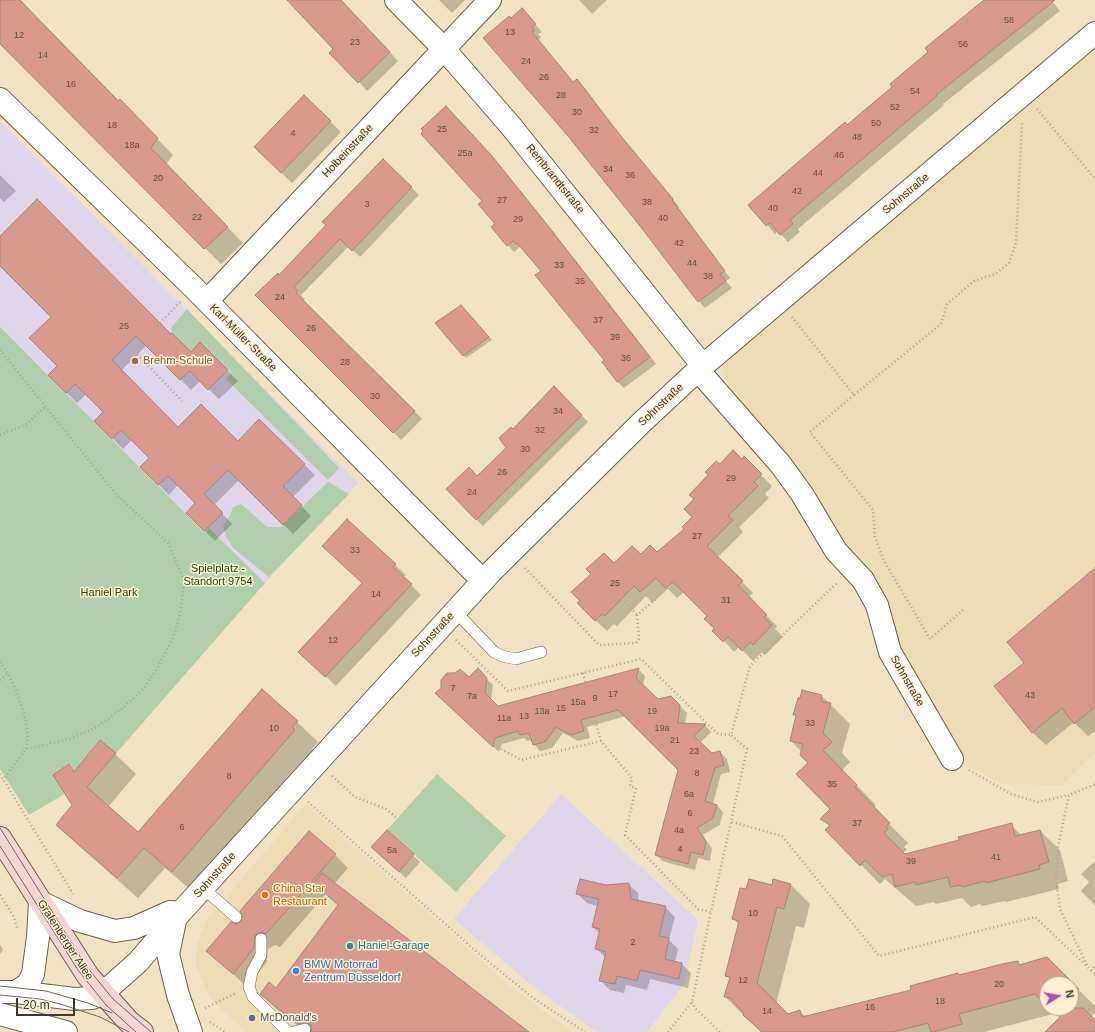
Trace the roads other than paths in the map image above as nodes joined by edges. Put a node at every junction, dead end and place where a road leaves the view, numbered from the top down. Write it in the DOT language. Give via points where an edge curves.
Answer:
graph roads {
  1 [pos="396,0"];
  2 [pos="490,0"];
  3 [pos="1095,33"];
  4 [pos="444,49"];
  5 [pos="0,99"];
  6 [pos="200,295"];
  7 [pos="701,368"];
  8 [pos="483,581"];
  9 [pos="448,619"];
  10 [pos="541,652"];
  11 [pos="952,759"];
  12 [pos="0,838"];
  13 [pos="203,888"];
  14 [pos="40,902"];
  15 [pos="178,916"];
  16 [pos="236,917"];
  17 [pos="261,939"];
  18 [pos="8,992"];
  19 [pos="103,993"];
  20 [pos="0,1014"];
  21 [pos="305,1029"];
  22 [pos="66,1032"];
  23 [pos="142,1032"];
  24 [pos="191,1032"];
  25 [pos="288,1032"];
  26 [pos="294,1032"];
  1 -- 4 [label="street, Rembrandtstraße"];
  2 -- 4 [label="street, Holbeinstraße"];
  3 -- 7 [label="street, Sohnstraße"];
  4 -- 6 [label="street, Holbeinstraße"];
  4 -- 7 [label="street, Rembrandtstraße" via="570,197"];
  5 -- 6 [label="street, Karl-Müller-Straße"];
  6 -- 8 [label="street, Karl-Müller-Straße"];
  7 -- 8 [label="street, Sohnstraße" via="641,423"];
  7 -- 11 [label="street, Sohnstraße" via="780,465 802,494 836,551 862,580 877,605 890,652"];
  8 -- 9 [label="street, Sohnstraße"];
  9 -- 10 [label="lane" via="502,656 516,658"];
  9 -- 13 [label="street, Sohnstraße"];
  12 -- 14 [label="main road, Grafenberger Allee"];
  13 -- 15 [label="street, Sohnstraße"];
  13 -- 16 [label="lane"];
  14 -- 15 [label="street" via="80,921 115,931 134,928 165,913"];
  14 -- 18 [label="street" via="33,974 28,984"];
  14 -- 19 [label="main road, Grafenberger Allee" via="72,954"];
  15 -- 19 [label="street, Sohnstraße" via="138,962"];
  15 -- 24 [label="street" via="168,954 178,995"];
  17 -- 25 [label="lane" via="262,955 252,972 249,987 253,997"];
  18 -- 19 [label="street" via="75,999 92,998"];
  19 -- 23 [label="main road, Grafenberger Allee" via="129,1022"];
  20 -- 22 [label="street"];
  21 -- 26 [label="lane"];
}
